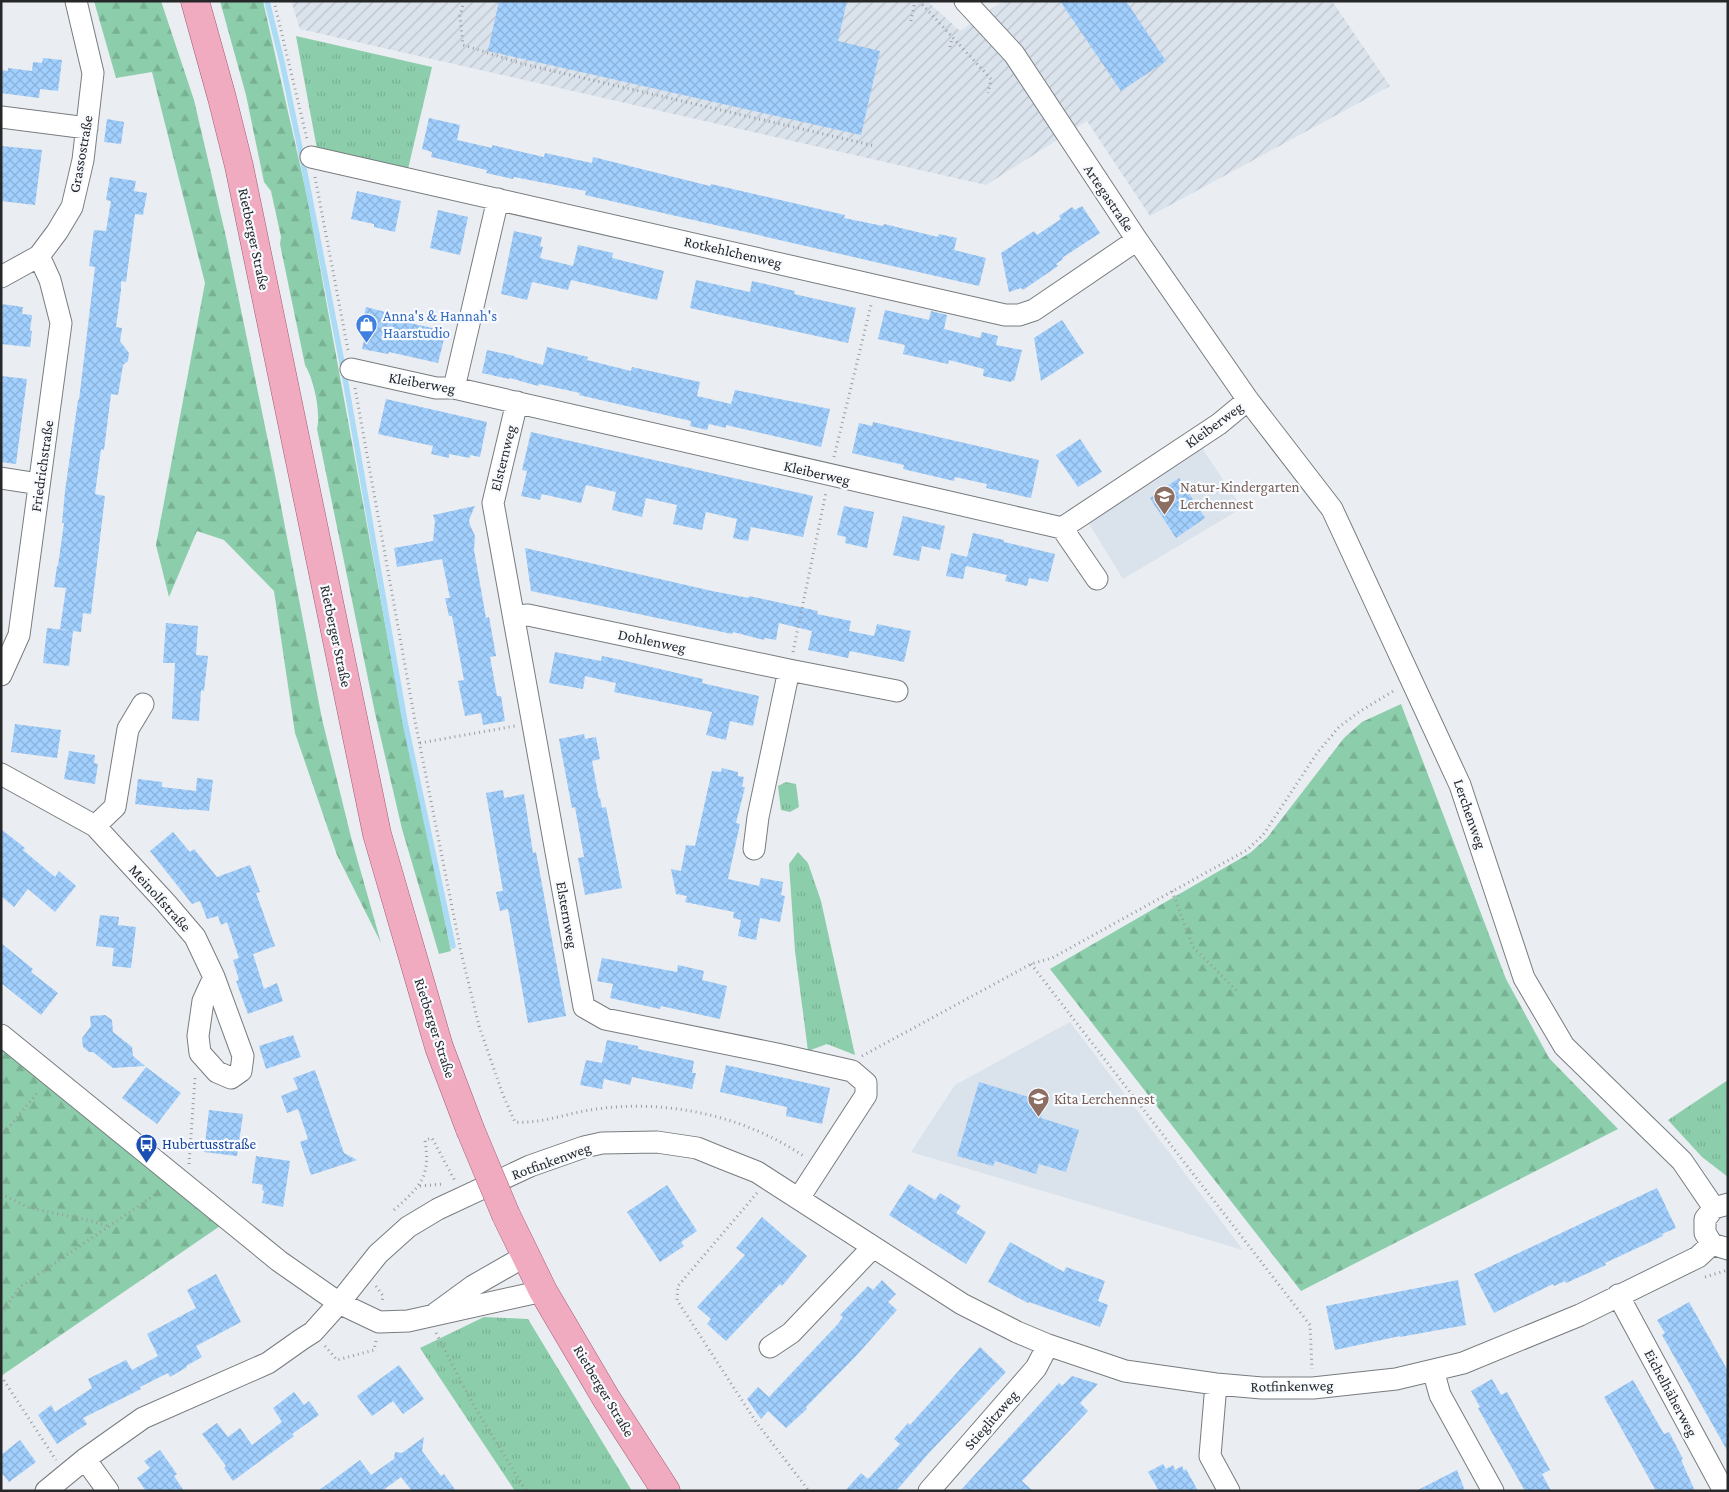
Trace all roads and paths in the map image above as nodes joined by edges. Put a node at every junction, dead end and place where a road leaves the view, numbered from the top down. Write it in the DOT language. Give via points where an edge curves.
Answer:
graph roads {
  1 [pos="76,1"];
  2 [pos="195,1"];
  3 [pos="274,1"];
  4 [pos="464,1"];
  5 [pos="915,1"];
  6 [pos="919,1"];
  7 [pos="971,3"];
  8 [pos="910,21"];
  9 [pos="952,37"];
  10 [pos="950,47"];
  11 [pos="988,93"];
  12 [pos="1,118"];
  13 [pos="87,128"];
  14 [pos="875,146"];
  15 [pos="311,157"];
  16 [pos="498,198"];
  17 [pos="1136,240"];
  18 [pos="39,256"];
  19 [pos="1,277"];
  20 [pos="351,369"];
  21 [pos="454,388"];
  22 [pos="1248,400"];
  23 [pos="517,402"];
  24 [pos="1,478"];
  25 [pos="39,484"];
  26 [pos="1062,528"];
  27 [pos="1097,579"];
  28 [pos="514,616"];
  29 [pos="789,670"];
  30 [pos="1,675"];
  31 [pos="1413,680"];
  32 [pos="897,691"];
  33 [pos="142,704"];
  34 [pos="533,723"];
  35 [pos="420,743"];
  36 [pos="1,774"];
  37 [pos="95,826"];
  38 [pos="754,849"];
  39 [pos="1172,891"];
  40 [pos="1031,964"];
  41 [pos="214,977"];
  42 [pos="1239,993"];
  43 [pos="1,1035"];
  44 [pos="200,1053"];
  45 [pos="852,1071"];
  46 [pos="51,1076"];
  47 [pos="1,1137"];
  48 [pos="819,1166"];
  49 [pos="768,1179"];
  50 [pos="178,1180"];
  51 [pos="457,1184"];
  52 [pos="434,1185"];
  53 [pos="420,1186"];
  54 [pos="1,1194"];
  55 [pos="799,1198"];
  56 [pos="143,1203"];
  57 [pos="1721,1206"];
  58 [pos="391,1214"];
  59 [pos="108,1226"];
  60 [pos="1720,1247"];
  61 [pos="872,1248"];
  62 [pos="527,1255"];
  63 [pos="1728,1270"];
  64 [pos="1702,1278"];
  65 [pos="543,1291"];
  66 [pos="1618,1295"];
  67 [pos="339,1304"];
  68 [pos="1,1314"];
  69 [pos="430,1316"];
  70 [pos="1048,1345"];
  71 [pos="770,1347"];
  72 [pos="1433,1370"];
  73 [pos="1,1376"];
  74 [pos="1216,1384"];
  75 [pos="1314,1388"];
  76 [pos="85,1459"];
  77 [pos="66,1475"];
  78 [pos="46,1491"];
  79 [pos="108,1491"];
  80 [pos="526,1491"];
  81 [pos="666,1491"];
  82 [pos="809,1491"];
  83 [pos="929,1491"];
  84 [pos="1229,1491"];
  85 [pos="1492,1491"];
  86 [pos="1724,1491"];
  1 -- 13 [label="street, Grassostraße" via="93,73"];
  2 -- 62 [label="main road, Rietberger Straße, bridge" via="245,194 377,834 438,1046 506,1215"];
  3 -- 15 [label="path"];
  4 -- 14 [label="path" via="460,16 463,45 523,64"];
  5 -- 8 [label="path"];
  6 -- 9 [label="path"];
  7 -- 17 [label="street, Artegastraße" via="1014,54"];
  9 -- 10 [label="path"];
  9 -- 11 [label="path" via="991,78"];
  12 -- 13 [label="street"];
  13 -- 18 [label="street, Grassostraße" via="72,207"];
  15 -- 16 [label="street, Rotkehlchenweg"];
  15 -- 20 [label="path"];
  16 -- 17 [label="street, Rotkehlchenweg" via="1005,315 1034,310"];
  16 -- 21 [label="street"];
  17 -- 22 [label="street, Artegastraße"];
  18 -- 19 [label="street, Grassostraße"];
  18 -- 25 [label="street, Friedrichstraße" via="50,280 60,323"];
  20 -- 21 [label="street, Kleiberweg" via="436,388"];
  20 -- 35 [label="path"];
  21 -- 23 [label="street, Kleiberweg"];
  22 -- 26 [label="street, Kleiberweg" via="1219,424"];
  22 -- 31 [label="street, Lerchenweg" via="1332,509"];
  23 -- 26 [label="street, Kleiberweg"];
  23 -- 28 [label="street, Elsternweg" via="493,503"];
  24 -- 25 [label="street"];
  25 -- 30 [label="street, Friedrichstraße" via="19,635"];
  26 -- 27 [label="street"];
  28 -- 29 [label="street, Dohlenweg" via="528,615"];
  28 -- 34 [label="street, Elsternweg"];
  29 -- 32 [label="street, Dohlenweg"];
  29 -- 38 [label="street"];
  31 -- 39 [label="path" via="1339,727 1317,752 1263,835 1247,850"];
  31 -- 57 [label="street, Lerchenweg" via="1460,785 1524,978 1564,1046 1682,1161"];
  33 -- 37 [label="street" via="128,729 115,807"];
  34 -- 35 [label="path"];
  34 -- 45 [label="street, Elsternweg" via="584,1007 605,1019"];
  35 -- 48 [label="path" via="461,952 479,1026 515,1122 529,1123 591,1110 641,1106 698,1113 740,1124 791,1147"];
  36 -- 37 [label="street, Meinolfstraße"];
  37 -- 41 [label="street, Meinolfstraße" via="195,938"];
  39 -- 40 [label="path" via="1052,958"];
  39 -- 42 [label="path" via="1193,947"];
  40 -- 45 [label="path" via="860,1056"];
  40 -- 75 [label="path" via="1310,1325"];
  41 -- 44 [label="street" via="203,1001 198,1036"];
  41 -- 44 [label="street, Meinolfstraße" via="242,1056 241,1071 231,1078 217,1072"];
  43 -- 46 [label="street"];
  44 -- 50 [label="path" via="196,1059 189,1165"];
  45 -- 48 [label="street" via="866,1083 866,1095"];
  46 -- 47 [label="path"];
  46 -- 50 [label="street"];
  48 -- 55 [label="street"];
  49 -- 55 [label="street, Rotfinkenweg"];
  49 -- 67 [label="street, Rotfinkenweg" via="697,1148 657,1142 602,1143 584,1147 530,1166 438,1209 408,1227 378,1254"];
  49 -- 82 [label="path" via="678,1286 677,1300 756,1422"];
  50 -- 67 [label="street" via="283,1265"];
  51 -- 53 [label="path" via="432,1138 425,1140 427,1169"];
  52 -- 53 [label="path"];
  53 -- 58 [label="path"];
  54 -- 59 [label="path" via="30,1208"];
  55 -- 61 [label="street, Rotfinkenweg"];
  56 -- 59 [label="path"];
  57 -- 60 [label="street, Lerchenweg" via="1705,1219 1705,1233"];
  59 -- 68 [label="path" via="20,1287"];
  60 -- 66 [label="street, Rotfinkenweg"];
  61 -- 70 [label="street, Rotfinkenweg" via="962,1304"];
  61 -- 71 [label="street" via="791,1333"];
  62 -- 65 [label="main road, Rietberger Straße"];
  62 -- 69 [label="street" via="472,1286"];
  63 -- 64 [label="path"];
  65 -- 69 [label="street"];
  65 -- 81 [label="main road, Rietberger Straße"];
  66 -- 72 [label="street, Rotfinkenweg" via="1537,1333 1463,1363"];
  66 -- 86 [label="street, Eichelhäherweg"];
  67 -- 69 [label="street" via="379,1322 408,1322"];
  67 -- 76 [label="street" via="313,1332 268,1363 144,1418"];
  69 -- 80 [label="path" via="439,1342 470,1399"];
  70 -- 74 [label="street, Rotfinkenweg" via="1125,1371"];
  70 -- 83 [label="street, Stieglitzweg" via="1036,1368"];
  72 -- 75 [label="street, Rotfinkenweg" via="1396,1379"];
  72 -- 85 [label="street" via="1440,1395"];
  73 -- 77 [label="path"];
  74 -- 75 [label="street, Rotfinkenweg"];
  74 -- 84 [label="street" via="1210,1456"];
  76 -- 77 [label="street"];
  76 -- 79 [label="street"];
  77 -- 78 [label="street"];
}
